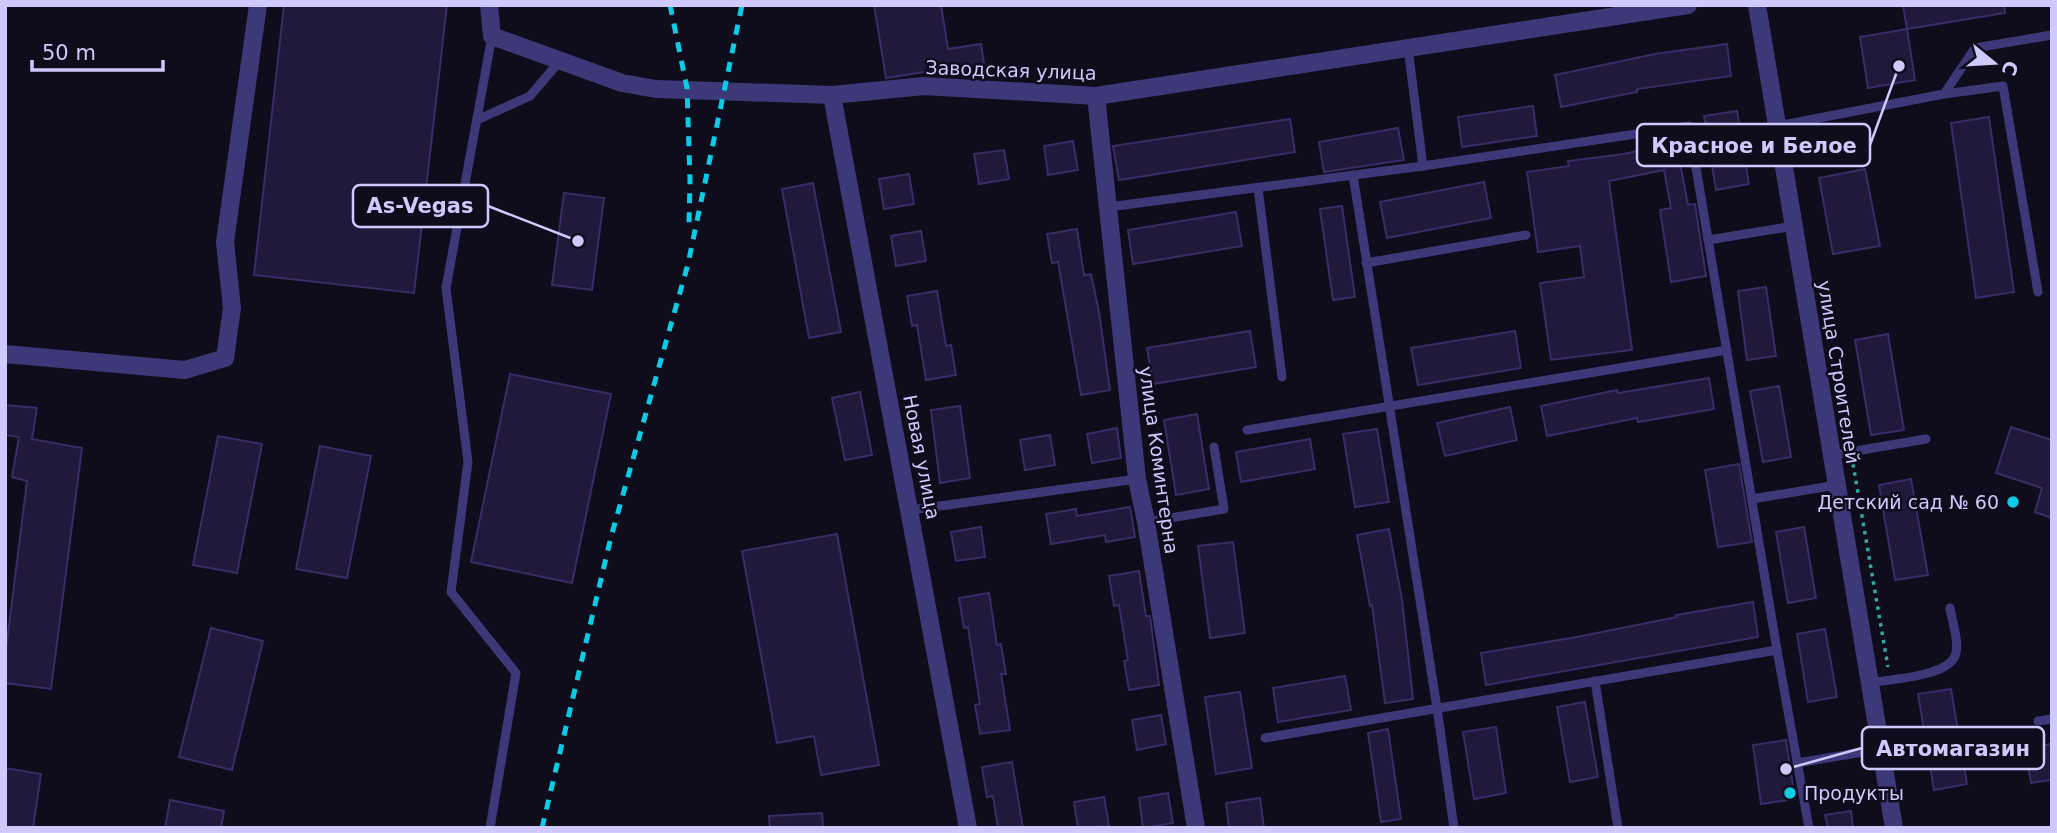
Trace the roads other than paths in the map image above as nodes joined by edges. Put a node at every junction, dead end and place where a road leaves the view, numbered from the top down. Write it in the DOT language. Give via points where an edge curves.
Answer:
graph roads {
  1 [pos="258,5"];
  2 [pos="489,5"];
  3 [pos="1688,5"];
  4 [pos="1757,5"];
  5 [pos="2052,35"];
  6 [pos="492,36"];
  7 [pos="1408,48"];
  8 [pos="559,62"];
  9 [pos="1944,93"];
  10 [pos="832,95"];
  11 [pos="1096,96"];
  12 [pos="477,120"];
  13 [pos="1777,126"];
  14 [pos="1423,166"];
  15 [pos="1353,175"];
  16 [pos="1258,188"];
  17 [pos="1108,207"];
  18 [pos="1794,226"];
  19 [pos="1526,235"];
  20 [pos="1708,240"];
  21 [pos="1366,263"];
  22 [pos="2038,292"];
  23 [pos="1727,350"];
  24 [pos="5,354"];
  25 [pos="1282,376"];
  26 [pos="1389,406"];
  27 [pos="1247,430"];
  28 [pos="1926,439"];
  29 [pos="1214,447"];
  30 [pos="1832,455"];
  31 [pos="1137,479"];
  32 [pos="1837,485"];
  33 [pos="1752,499"];
  34 [pos="911,510"];
  35 [pos="1146,523"];
  36 [pos="1950,608"];
  37 [pos="1777,650"];
  38 [pos="1595,681"];
  39 [pos="1870,683"];
  40 [pos="1437,708"];
  41 [pos="2052,719"];
  42 [pos="2038,721"];
  43 [pos="1265,737"];
  44 [pos="1881,749"];
  45 [pos="1797,763"];
  46 [pos="490,828"];
  47 [pos="968,828"];
  48 [pos="1196,828"];
  49 [pos="1454,828"];
  50 [pos="1619,828"];
  51 [pos="1808,828"];
  52 [pos="1894,828"];
  1 -- 24 [label="street" via="225,242 232,308 225,358 185,370"];
  2 -- 6 [label="street"];
  3 -- 7 [label="street, Заводская улица"];
  4 -- 13 [label="street, улица Строителей"];
  5 -- 9 [label="lane" via="1975,48"];
  6 -- 8 [label="street, Заводская улица"];
  6 -- 12 [label="lane"];
  7 -- 11 [label="street, Заводская улица"];
  7 -- 14 [label="lane"];
  8 -- 10 [label="street, Заводская улица" via="656,89"];
  8 -- 12 [label="lane" via="530,96"];
  9 -- 13 [label="lane"];
  9 -- 22 [label="lane" via="2003,86"];
  10 -- 11 [label="street, Заводская улица" via="924,86"];
  10 -- 34 [label="street, Новая улица"];
  11 -- 17 [label="street, улица Коминтерна"];
  12 -- 46 [label="lane" via="446,288 468,462 451,593 516,673"];
  13 -- 18 [label="street, улица Строителей"];
  14 -- 15 [label="lane"];
  14 -- 20 [label="lane" via="1689,126"];
  15 -- 16 [label="lane"];
  15 -- 21 [label="lane"];
  16 -- 17 [label="lane"];
  16 -- 25 [label="lane"];
  17 -- 31 [label="street, улица Коминтерна"];
  18 -- 20 [label="lane"];
  18 -- 30 [label="street, улица Строителей"];
  19 -- 21 [label="lane"];
  20 -- 23 [label="lane"];
  21 -- 26 [label="lane"];
  23 -- 26 [label="lane"];
  23 -- 33 [label="lane"];
  26 -- 27 [label="lane"];
  26 -- 40 [label="lane"];
  28 -- 30 [label="lane"];
  29 -- 35 [label="lane" via="1224,509"];
  30 -- 32 [label="street, улица Строителей"];
  31 -- 34 [label="lane"];
  31 -- 35 [label="street, улица Коминтерна"];
  32 -- 33 [label="lane"];
  32 -- 39 [label="street, улица Строителей"];
  33 -- 37 [label="lane"];
  34 -- 47 [label="street, Новая улица"];
  35 -- 48 [label="street, улица Коминтерна"];
  36 -- 39 [label="lane" via="1957,650 1954,659 1939,671"];
  37 -- 38 [label="lane"];
  37 -- 45 [label="lane"];
  38 -- 40 [label="lane"];
  38 -- 50 [label="lane"];
  39 -- 44 [label="street, улица Строителей"];
  40 -- 43 [label="lane"];
  40 -- 49 [label="lane"];
  41 -- 42 [label="lane"];
  44 -- 45 [label="lane"];
  44 -- 52 [label="street, улица Строителей"];
  45 -- 51 [label="lane"];
}
